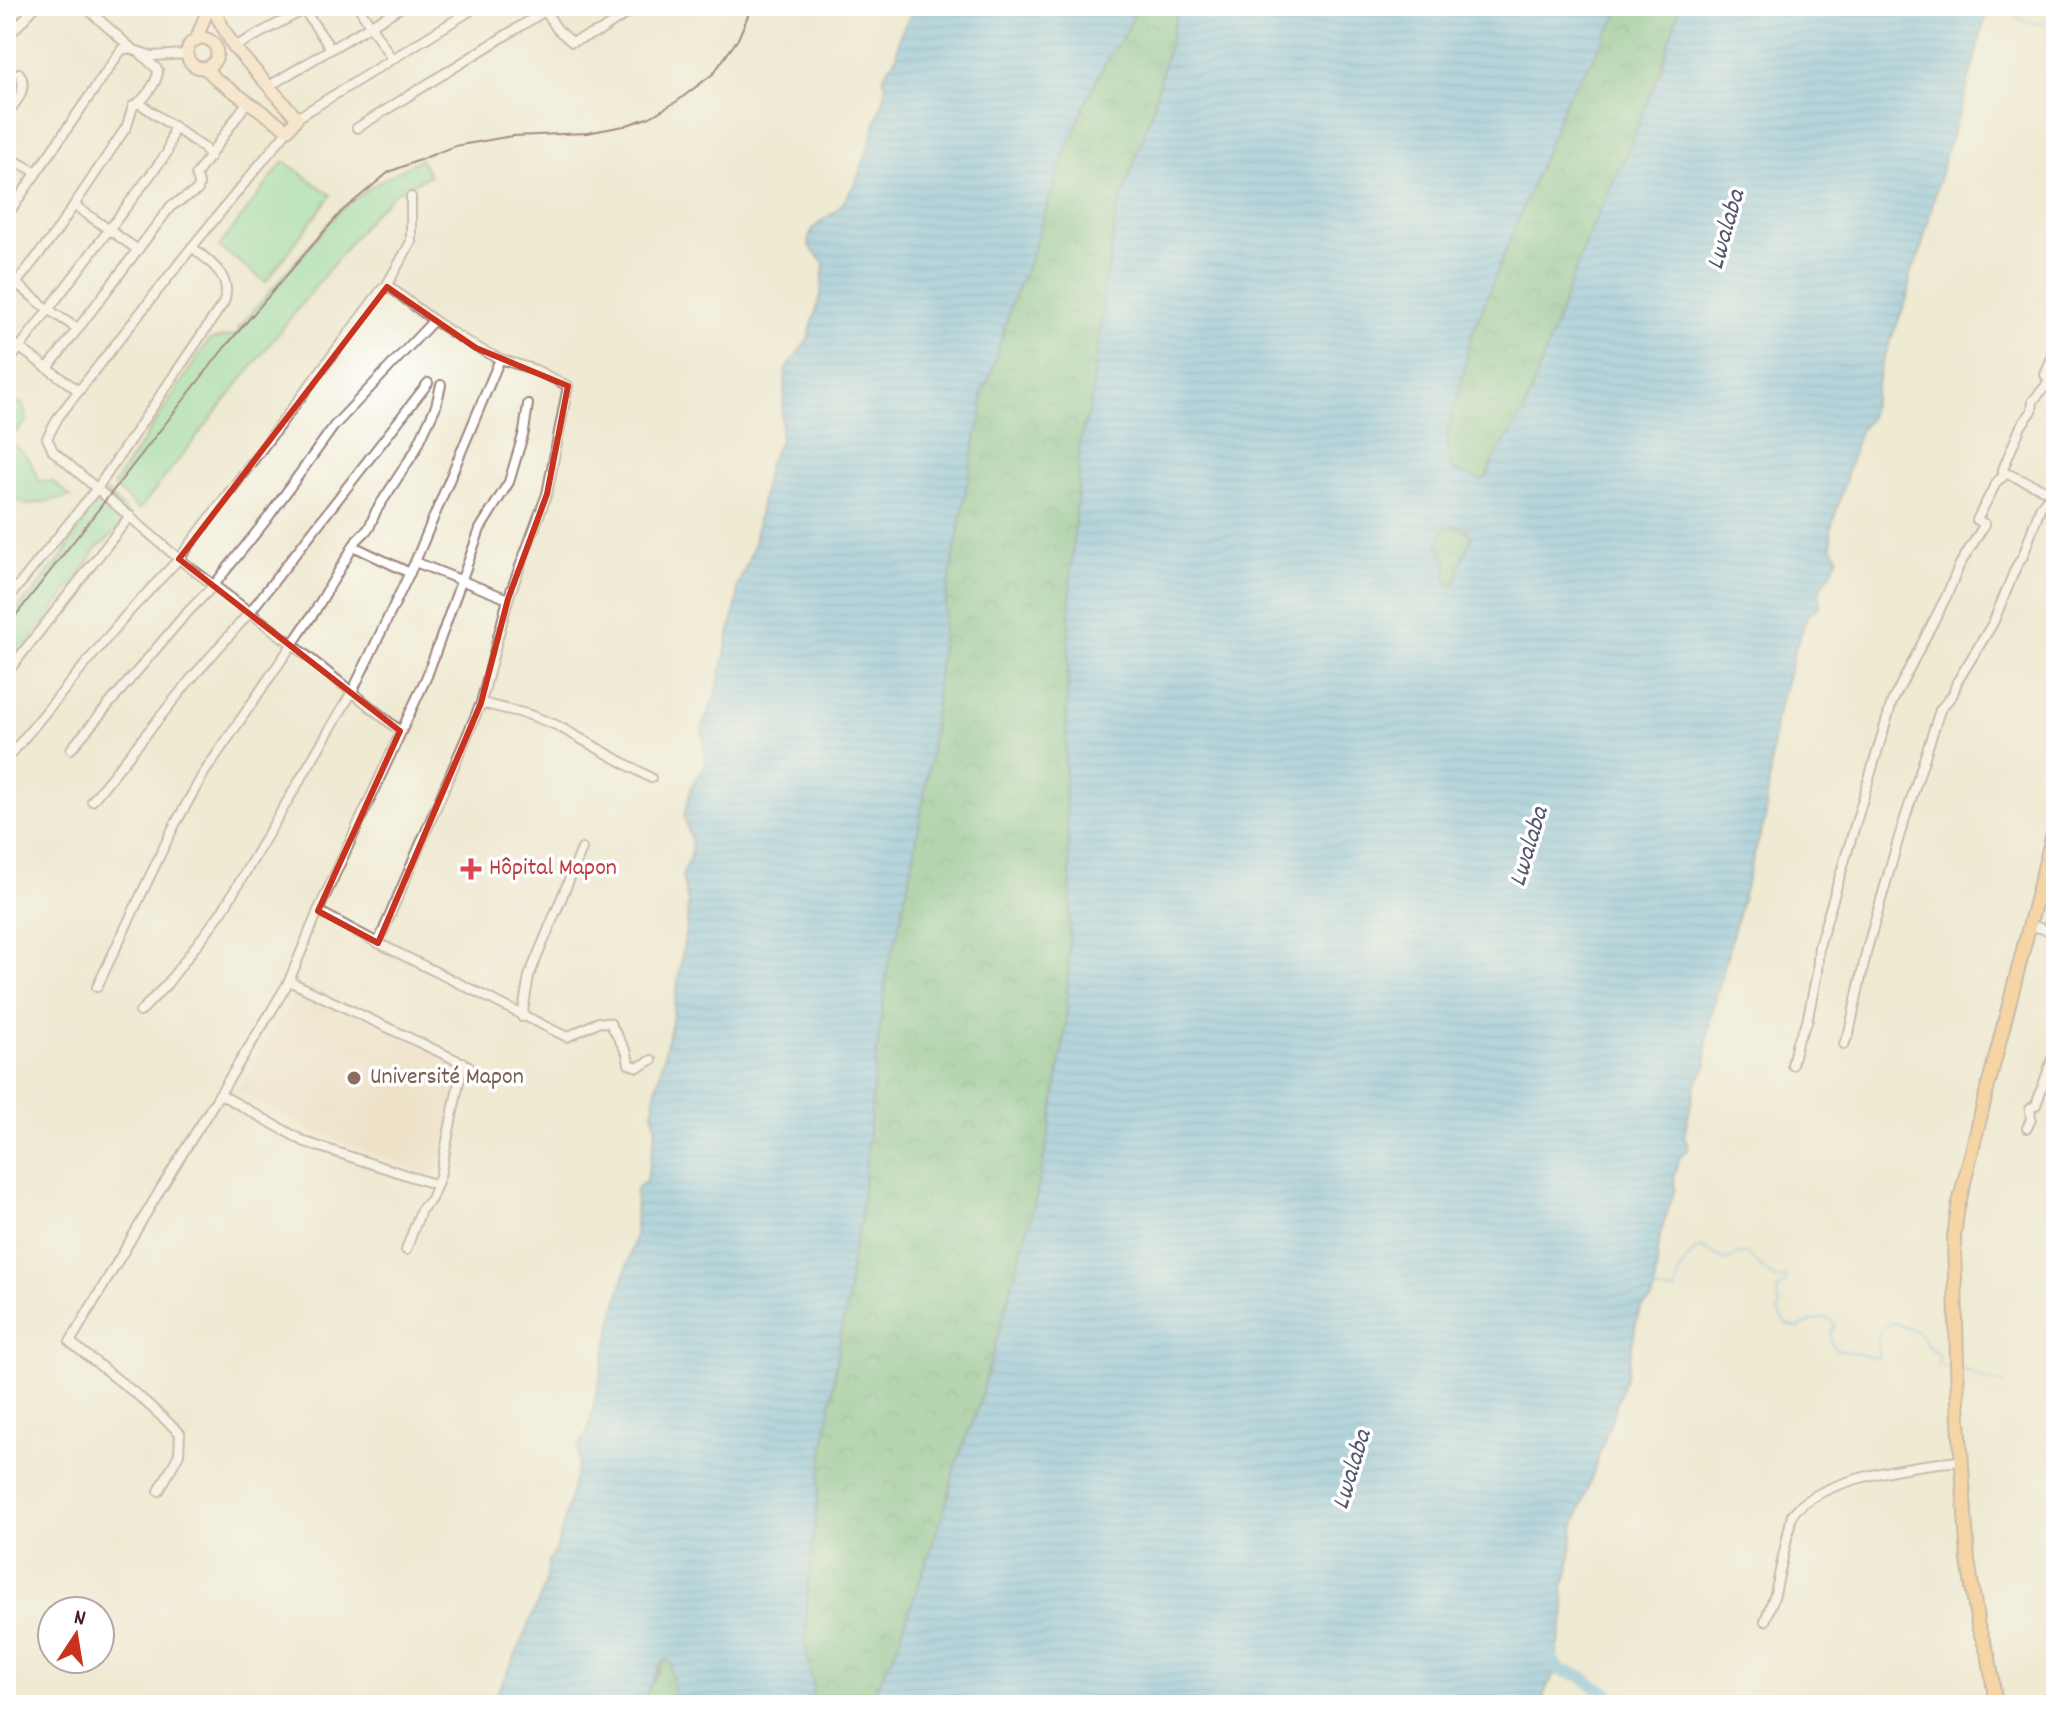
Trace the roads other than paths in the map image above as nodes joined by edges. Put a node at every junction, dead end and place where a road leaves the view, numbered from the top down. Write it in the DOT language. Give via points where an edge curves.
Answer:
graph roads {
  1 [pos="36,6"];
  2 [pos="84,6"];
  3 [pos="226,6"];
  4 [pos="358,6"];
  5 [pos="403,6"];
  6 [pos="478,6"];
  7 [pos="638,6"];
  8 [pos="305,7"];
  9 [pos="547,8"];
  10 [pos="214,14"];
  11 [pos="370,26"];
  12 [pos="10,32"];
  13 [pos="6,40"];
  14 [pos="196,40"];
  15 [pos="234,47"];
  16 [pos="216,49"];
  17 [pos="331,49"];
  18 [pos="135,50"];
  19 [pos="187,54"];
  20 [pos="392,59"];
  21 [pos="205,68"];
  22 [pos="19,73"];
  23 [pos="269,86"];
  24 [pos="248,101"];
  25 [pos="139,103"];
  26 [pos="6,114"];
  27 [pos="297,118"];
  28 [pos="174,126"];
  29 [pos="357,128"];
  30 [pos="288,130"];
  31 [pos="6,156"];
  32 [pos="210,157"];
  33 [pos="36,172"];
  34 [pos="411,197"];
  35 [pos="74,205"];
  36 [pos="6,217"];
  37 [pos="110,230"];
  38 [pos="192,247"];
  39 [pos="138,250"];
  40 [pos="6,275"];
  41 [pos="16,282"];
  42 [pos="385,288"];
  43 [pos="6,296"];
  44 [pos="49,310"];
  45 [pos="433,321"];
  46 [pos="78,329"];
  47 [pos="6,338"];
  48 [pos="2056,347"];
  49 [pos="20,348"];
  50 [pos="500,359"];
  51 [pos="8,363"];
  52 [pos="48,368"];
  53 [pos="2052,382"];
  54 [pos="428,383"];
  55 [pos="441,385"];
  56 [pos="79,391"];
  57 [pos="528,404"];
  58 [pos="2003,472"];
  59 [pos="98,487"];
  60 [pos="2056,494"];
  61 [pos="130,516"];
  62 [pos="353,546"];
  63 [pos="179,559"];
  64 [pos="415,562"];
  65 [pos="410,573"];
  66 [pos="462,580"];
  67 [pos="214,585"];
  68 [pos="508,599"];
  69 [pos="6,601"];
  70 [pos="250,612"];
  71 [pos="292,644"];
  72 [pos="6,674"];
  73 [pos="352,692"];
  74 [pos="481,703"];
  75 [pos="400,731"];
  76 [pos="71,749"];
  77 [pos="6,760"];
  78 [pos="651,778"];
  79 [pos="92,801"];
  80 [pos="2056,822"];
  81 [pos="582,849"];
  82 [pos="318,911"];
  83 [pos="2028,925"];
  84 [pos="2056,932"];
  85 [pos="378,943"];
  86 [pos="289,981"];
  87 [pos="97,987"];
  88 [pos="140,1012"];
  89 [pos="522,1017"];
  90 [pos="1844,1044"];
  91 [pos="2056,1048"];
  92 [pos="652,1060"];
  93 [pos="1792,1065"];
  94 [pos="220,1094"];
  95 [pos="2027,1128"];
  96 [pos="437,1185"];
  97 [pos="406,1250"];
  98 [pos="1962,1461"];
  99 [pos="159,1491"];
  100 [pos="1765,1621"];
  101 [pos="1996,1705"];
  1 -- 12 [label="street"];
  2 -- 18 [label="street"];
  3 -- 10 [label="street"];
  4 -- 11 [label="street"];
  5 -- 11 [label="street"];
  6 -- 20 [label="street"];
  7 -- 9 [label="street" via="572,42 557,29"];
  8 -- 15 [label="street"];
  8 -- 17 [label="street"];
  9 -- 29 [label="street"];
  10 -- 14 [label="street"];
  10 -- 15 [label="street"];
  10 -- 16 [label="street"];
  11 -- 17 [label="street"];
  11 -- 20 [label="street"];
  12 -- 13 [label="street"];
  14 -- 16 [label="street" via="207,39"];
  14 -- 19 [label="street"];
  15 -- 16 [label="street"];
  15 -- 23 [label="street"];
  16 -- 21 [label="street" via="214,62"];
  17 -- 23 [label="street"];
  18 -- 19 [label="street" via="152,56"];
  18 -- 25 [label="street" via="159,73"];
  18 -- 33 [label="street" via="122,49"];
  19 -- 21 [label="street" via="193,65"];
  20 -- 27 [label="street"];
  21 -- 24 [label="street"];
  22 -- 26 [label="street" via="24,88"];
  23 -- 27 [label="street"];
  24 -- 30 [label="street"];
  24 -- 32 [label="street"];
  25 -- 28 [label="street"];
  25 -- 35 [label="street"];
  27 -- 30 [label="street"];
  28 -- 32 [label="street"];
  28 -- 37 [label="street" via="167,153"];
  30 -- 38 [label="street"];
  31 -- 33 [label="street"];
  32 -- 39 [label="street" via="196,175 197,191 173,205"];
  33 -- 36 [label="street"];
  34 -- 42 [label="street" via="411,242"];
  35 -- 37 [label="street"];
  35 -- 41 [label="street"];
  37 -- 39 [label="street"];
  37 -- 44 [label="street"];
  38 -- 56 [label="street"];
  38 -- 59 [label="street" via="219,270 227,284 224,302"];
  39 -- 46 [label="street"];
  40 -- 41 [label="street"];
  41 -- 43 [label="street"];
  41 -- 44 [label="street"];
  42 -- 45 [label="street"];
  42 -- 63 [label="street"];
  44 -- 46 [label="street"];
  44 -- 49 [label="street"];
  45 -- 50 [label="street"];
  45 -- 67 [label="street" via="334,426"];
  46 -- 52 [label="street"];
  47 -- 49 [label="street"];
  48 -- 53 [label="street" via="2045,374"];
  49 -- 51 [label="street"];
  49 -- 52 [label="street"];
  50 -- 64 [label="street"];
  50 -- 68 [label="street" via="568,386 547,494"];
  52 -- 56 [label="street"];
  53 -- 58 [label="street" via="2033,401"];
  54 -- 70 [label="street"];
  55 -- 62 [label="street" via="415,451 371,526"];
  56 -- 59 [label="street" via="47,438 53,451"];
  57 -- 66 [label="street" via="509,482 480,529"];
  58 -- 60 [label="street"];
  58 -- 93 [label="street" via="1977,520 1985,524 1892,702 1819,946 1807,1022"];
  59 -- 61 [label="street"];
  59 -- 69 [label="street"];
  60 -- 90 [label="street" via="2040,508 1993,623 1940,710 1899,837"];
  61 -- 63 [label="street"];
  61 -- 72 [label="street"];
  62 -- 65 [label="street"];
  62 -- 71 [label="street"];
  63 -- 67 [label="street"];
  63 -- 77 [label="street"];
  64 -- 65 [label="street"];
  64 -- 66 [label="street"];
  65 -- 73 [label="street"];
  66 -- 68 [label="street"];
  66 -- 75 [label="street" via="427,676"];
  67 -- 70 [label="street"];
  67 -- 76 [label="street"];
  68 -- 74 [label="street"];
  70 -- 71 [label="street"];
  70 -- 79 [label="street"];
  71 -- 73 [label="street"];
  71 -- 87 [label="street" via="204,773"];
  73 -- 75 [label="street"];
  73 -- 88 [label="street" via="223,910"];
  74 -- 78 [label="street" via="556,725"];
  74 -- 85 [label="street"];
  75 -- 82 [label="street"];
  80 -- 83 [label="main road"];
  81 -- 89 [label="street" via="529,976"];
  82 -- 85 [label="street"];
  82 -- 86 [label="street"];
  83 -- 84 [label="street"];
  83 -- 98 [label="main road" via="1954,1237"];
  85 -- 89 [label="street"];
  86 -- 94 [label="street"];
  86 -- 96 [label="street" via="466,1064"];
  89 -- 92 [label="street" via="567,1037 598,1022 610,1023 629,1064 638,1067"];
  91 -- 95 [label="street"];
  94 -- 96 [label="street" via="305,1142"];
  94 -- 99 [label="street" via="70,1342 180,1433 179,1454"];
  96 -- 97 [label="street"];
  98 -- 100 [label="street" via="1899,1468 1849,1481 1794,1511"];
  98 -- 101 [label="main road" via="1972,1592"];
}
